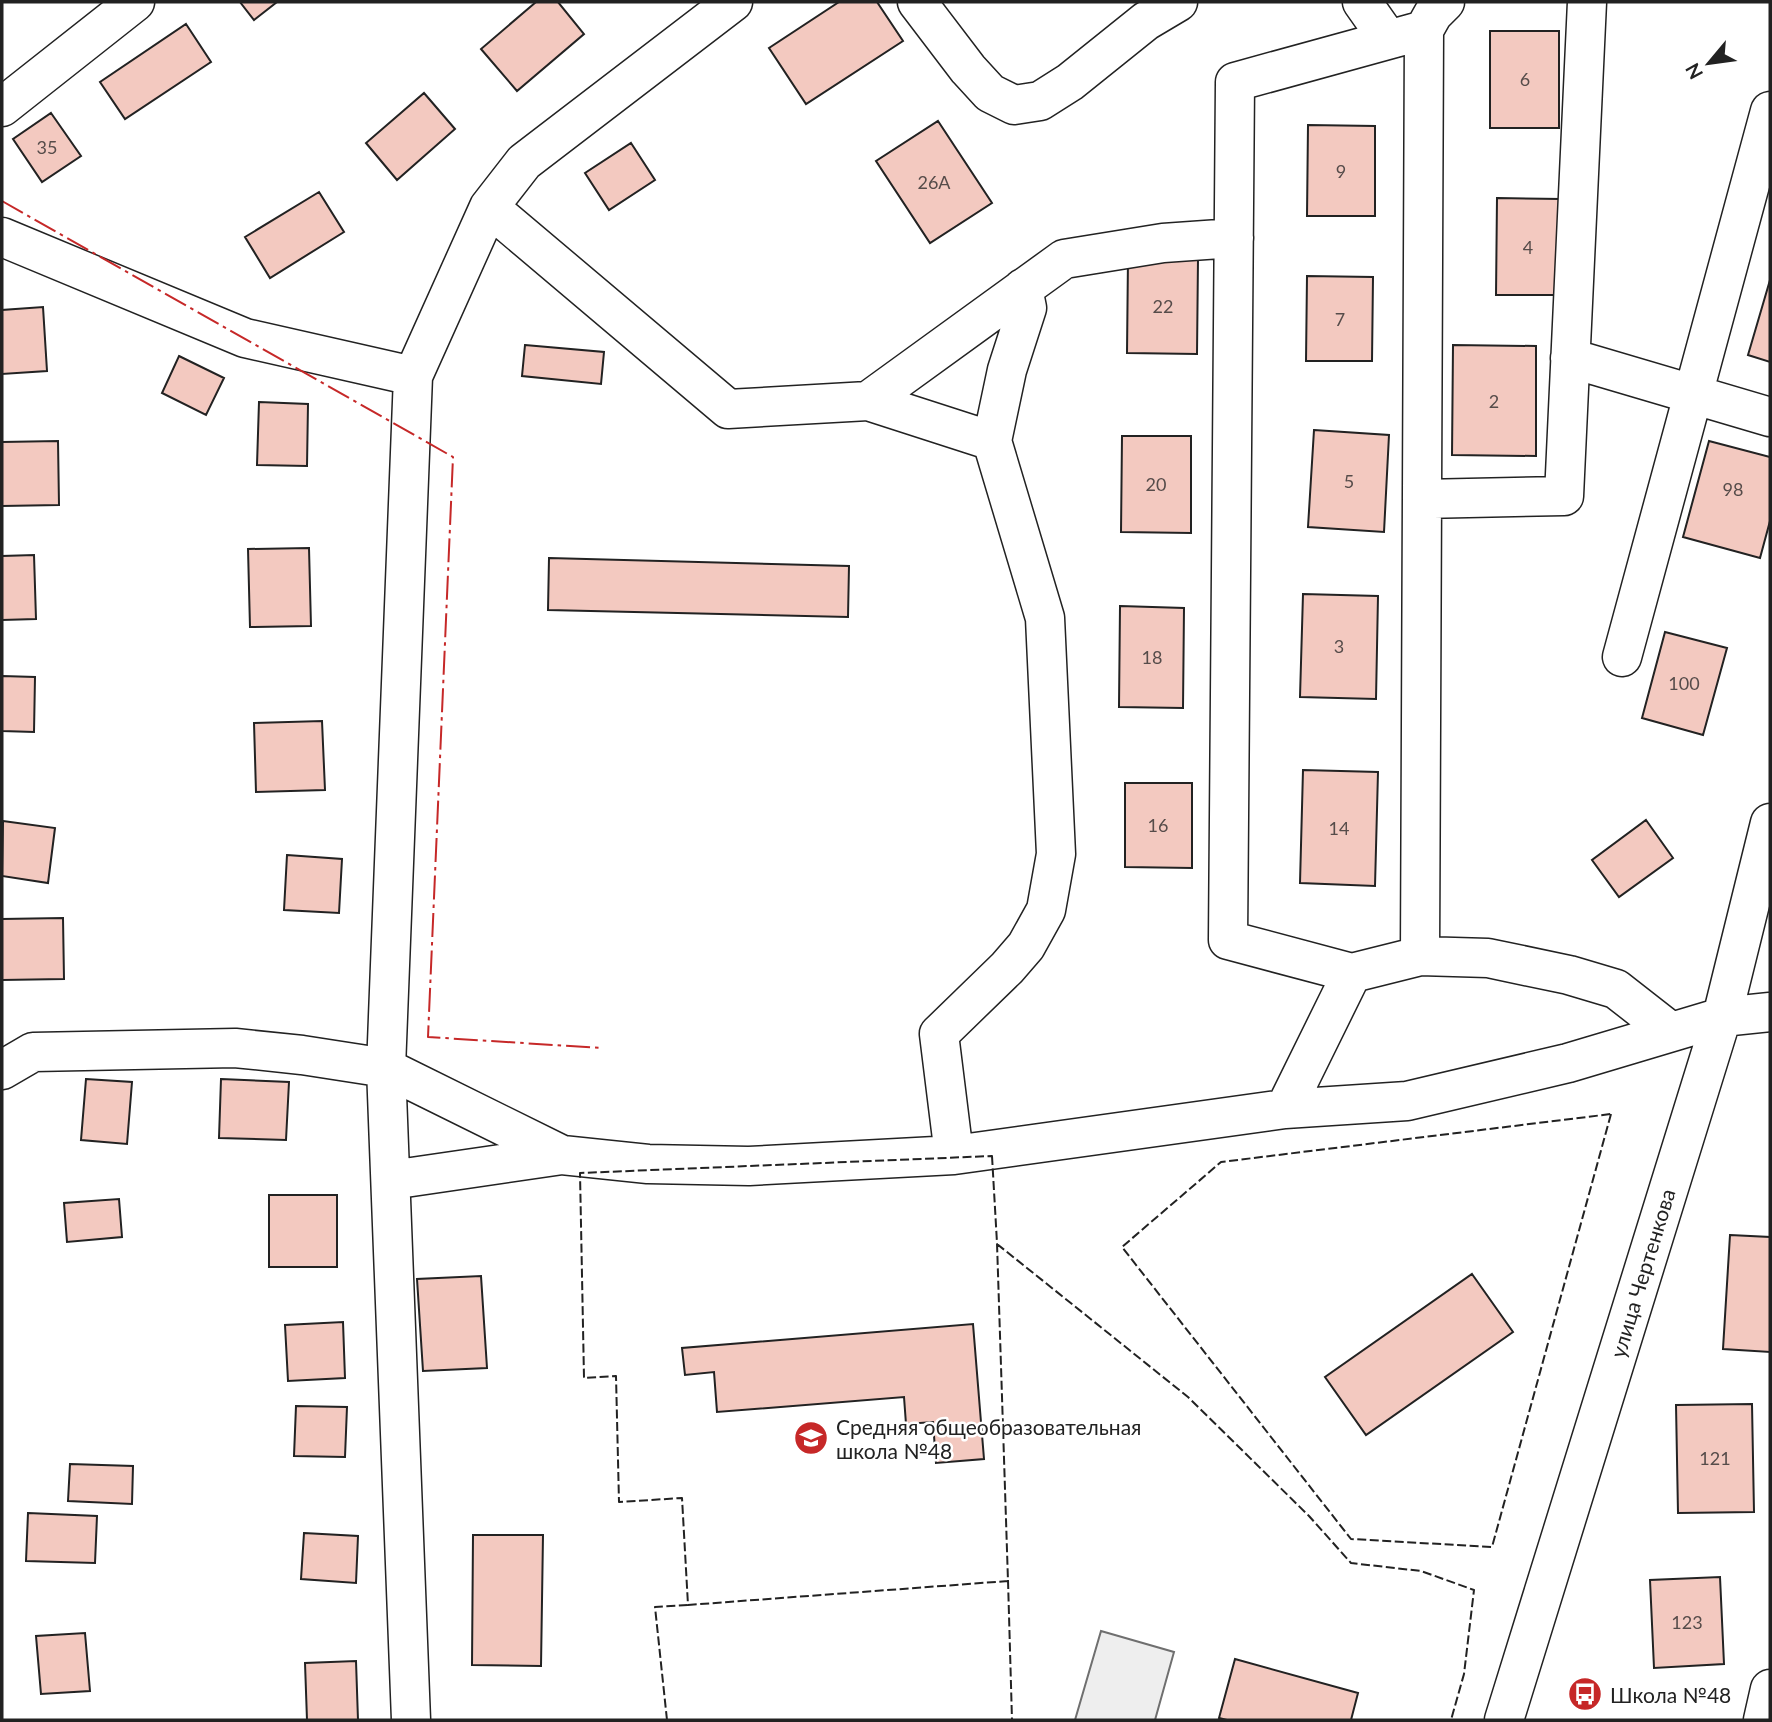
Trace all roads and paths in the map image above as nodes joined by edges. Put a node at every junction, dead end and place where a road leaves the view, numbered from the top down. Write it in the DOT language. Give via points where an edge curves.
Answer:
graph roads {
  1 [pos="135,2"];
  2 [pos="733,2"];
  3 [pos="917,2"];
  4 [pos="1178,2"];
  5 [pos="1362,2"];
  6 [pos="1587,2"];
  7 [pos="1419,24"];
  8 [pos="2,107"];
  9 [pos="1770,111"];
  10 [pos="489,207"];
  11 [pos="2,237"];
  12 [pos="1234,238"];
  13 [pos="1023,288"];
  14 [pos="1570,358"];
  15 [pos="413,376"];
  16 [pos="1693,394"];
  17 [pos="868,401"];
  18 [pos="1770,418"];
  19 [pos="992,441"];
  20 [pos="1422,499"];
  21 [pos="1622,657"];
  22 [pos="1770,823"];
  23 [pos="1420,956"];
  24 [pos="1352,973"];
  25 [pos="1770,1012"];
  26 [pos="1722,1017"];
  27 [pos="1671,1032"];
  28 [pos="386,1068"];
  29 [pos="2,1070"];
  30 [pos="1285,1109"];
  31 [pos="562,1155"];
  32 [pos="954,1155"];
  33 [pos="391,1180"];
  34 [pos="1770,1689"];
  35 [pos="411,1720"];
  36 [pos="1504,1720"];
  37 [pos="1763,1720"];
  1 -- 8 [label="street"];
  2 -- 10 [label="street" via="523,162"];
  3 -- 4 [label="street" via="990,93 1014,104 1050,95"];
  5 -- 7 [label="street"];
  6 -- 14 [label="street"];
  7 -- 12 [label="street" via="1235,82"];
  7 -- 20 [label="street"];
  9 -- 16 [label="street"];
  10 -- 15 [label="street"];
  10 -- 17 [label="street" via="728,409"];
  11 -- 15 [label="street" via="245,338"];
  12 -- 13 [label="street" via="1163,243 1064,259"];
  12 -- 24 [label="street" via="1228,940"];
  13 -- 17 [label="street"];
  13 -- 19 [label="street" via="1027,308 1007,370"];
  14 -- 16 [label="street"];
  14 -- 20 [label="street" via="1564,496"];
  15 -- 28 [label="street"];
  16 -- 18 [label="street"];
  16 -- 21 [label="street"];
  17 -- 19 [label="street"];
  19 -- 32 [label="street" via="1045,618 1056,854 1045,911 1027,946 939,1034"];
  20 -- 23 [label="street"];
  22 -- 26 [label="street, улица Чертенкова"];
  23 -- 24 [label="street"];
  23 -- 27 [label="street" via="1488,958 1616,989"];
  24 -- 30 [label="street"];
  25 -- 26 [label="street"];
  26 -- 27 [label="street"];
  26 -- 36 [label="street, улица Чертенкова"];
  27 -- 30 [label="street" via="1568,1063 1407,1101"];
  28 -- 29 [label="street" via="236,1048 33,1052"];
  28 -- 31 [label="street"];
  28 -- 33 [label="street"];
  30 -- 32 [label="street"];
  31 -- 32 [label="street" via="648,1164 749,1166"];
  31 -- 33 [label="street"];
  33 -- 35 [label="street"];
  34 -- 37 [label="street"];
}
